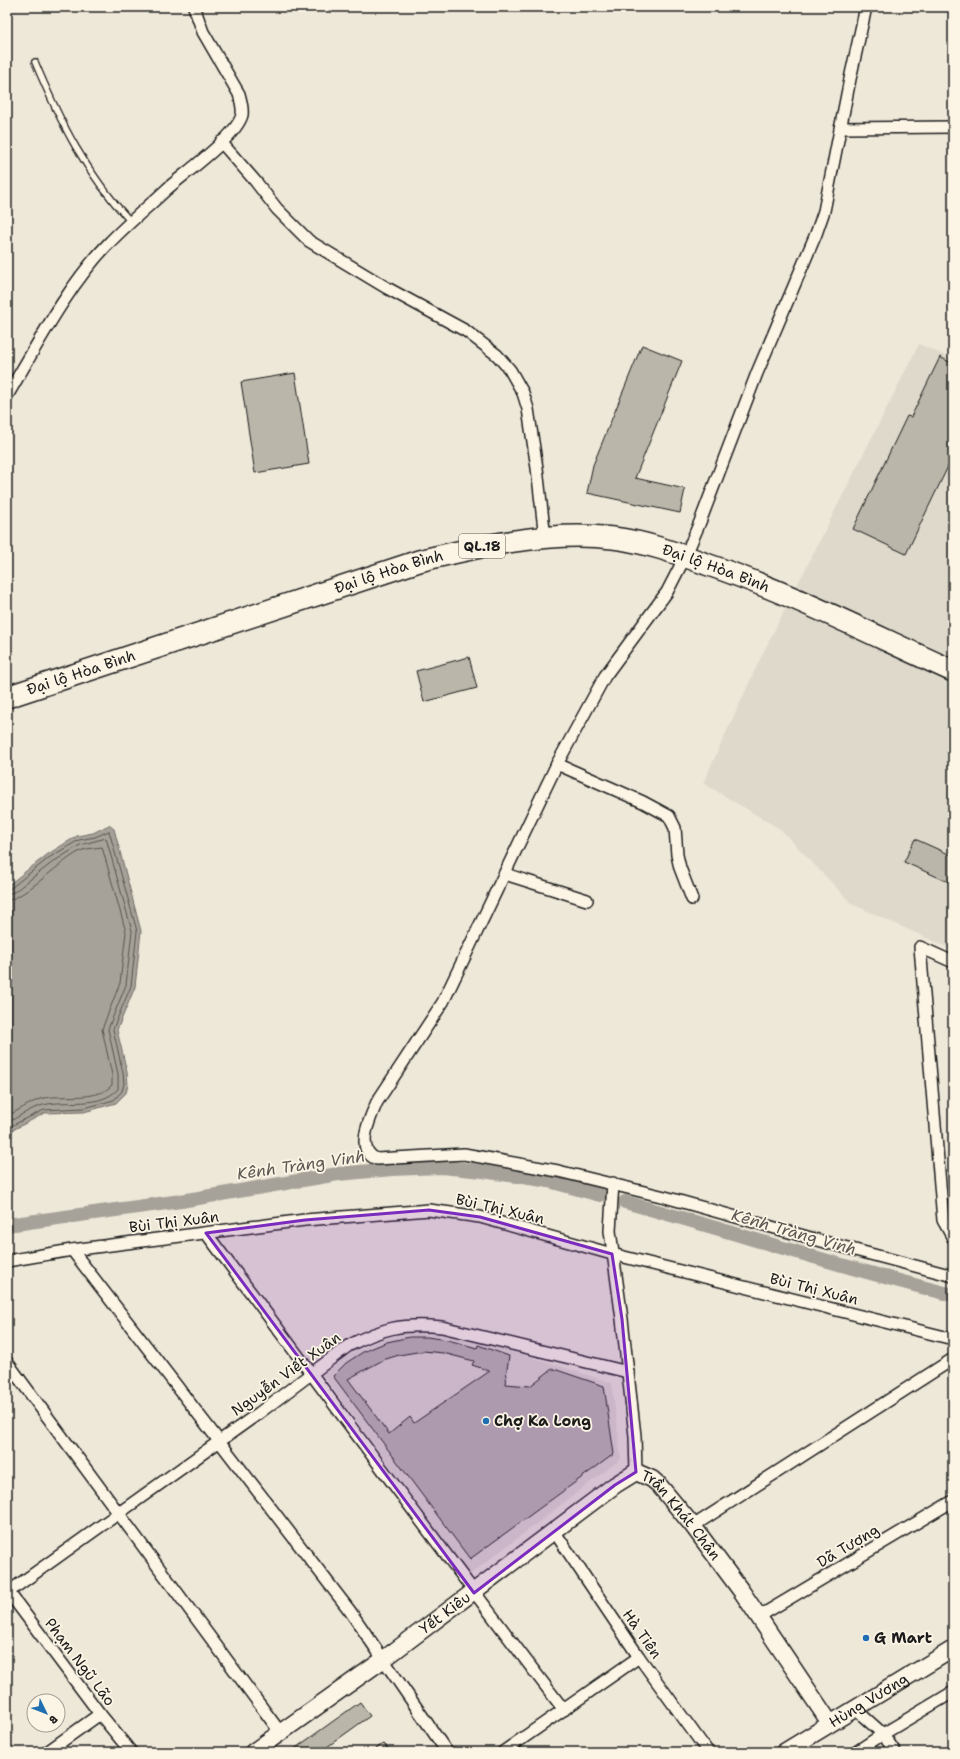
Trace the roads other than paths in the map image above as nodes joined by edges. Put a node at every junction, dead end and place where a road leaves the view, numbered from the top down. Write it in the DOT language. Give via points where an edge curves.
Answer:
graph roads {
  1 [pos="194,7"];
  2 [pos="856,7"];
  3 [pos="866,7"];
  4 [pos="862,23"];
  5 [pos="35,62"];
  6 [pos="953,127"];
  7 [pos="840,128"];
  8 [pos="221,142"];
  9 [pos="131,222"];
  10 [pos="7,396"];
  11 [pos="545,538"];
  12 [pos="685,557"];
  13 [pos="953,671"];
  14 [pos="7,697"];
  15 [pos="557,764"];
  16 [pos="505,874"];
  17 [pos="692,899"];
  18 [pos="587,900"];
  19 [pos="953,962"];
  20 [pos="613,1183"];
  21 [pos="206,1233"];
  22 [pos="952,1237"];
  23 [pos="72,1250"];
  24 [pos="612,1254"];
  25 [pos="7,1261"];
  26 [pos="953,1276"];
  27 [pos="953,1339"];
  28 [pos="953,1359"];
  29 [pos="7,1362"];
  30 [pos="628,1372"];
  31 [pos="312,1373"];
  32 [pos="218,1441"];
  33 [pos="636,1472"];
  34 [pos="953,1502"];
  35 [pos="119,1512"];
  36 [pos="693,1526"];
  37 [pos="554,1531"];
  38 [pos="8,1592"];
  39 [pos="474,1592"];
  40 [pos="758,1618"];
  41 [pos="953,1649"];
  42 [pos="639,1657"];
  43 [pos="384,1659"];
  44 [pos="953,1692"];
  45 [pos="854,1708"];
  46 [pos="564,1710"];
  47 [pos="100,1714"];
  48 [pos="830,1723"];
  49 [pos="280,1732"];
  50 [pos="883,1734"];
  51 [pos="47,1752"];
  52 [pos="131,1752"];
  53 [pos="253,1752"];
  54 [pos="378,1752"];
  55 [pos="386,1752"];
  56 [pos="447,1752"];
  57 [pos="503,1752"];
  58 [pos="708,1752"];
  59 [pos="784,1752"];
  60 [pos="856,1752"];
  61 [pos="895,1752"];
  1 -- 8 [label="street" via="203,32 233,83 242,106 239,122"];
  2 -- 4 [label="street"];
  3 -- 4 [label="street"];
  4 -- 7 [label="street"];
  5 -- 9 [label="lane" via="60,121 73,144 104,191"];
  6 -- 7 [label="street"];
  7 -- 12 [label="street" via="824,211 816,234 757,373"];
  8 -- 9 [label="street"];
  8 -- 11 [label="street" via="277,209 309,241 466,331 497,355 510,370 523,392 528,409"];
  9 -- 10 [label="street" via="85,271"];
  11 -- 12 [label="highway, Đại lộ Hòa Bình / QL.18" via="613,538 645,544"];
  11 -- 14 [label="highway, Đại lộ Hòa Bình / QL.18" via="481,546 419,561"];
  12 -- 13 [label="highway, Đại lộ Hòa Bình / QL.18" via="776,591"];
  12 -- 15 [label="street" via="668,592 605,676"];
  15 -- 16 [label="street"];
  15 -- 17 [label="street" via="669,816 675,828 680,868"];
  16 -- 18 [label="street"];
  16 -- 20 [label="street" via="443,1002 370,1116 366,1134 368,1153 383,1160 464,1154"];
  19 -- 22 [label="street" via="920,948 944,1220"];
  20 -- 24 [label="street, Trần Khát Chân" via="610,1232"];
  20 -- 26 [label="street"];
  21 -- 23 [label="street, Bùi Thị Xuân"];
  21 -- 24 [label="street, Bùi Thị Xuân" via="306,1220 429,1210 480,1217"];
  21 -- 31 [label="street"];
  23 -- 25 [label="street, Bùi Thị Xuân"];
  23 -- 32 [label="street"];
  24 -- 27 [label="street, Bùi Thị Xuân"];
  24 -- 30 [label="street, Trần Khát Chân"];
  28 -- 36 [label="street"];
  29 -- 35 [label="street"];
  30 -- 31 [label="street, Nguyễn Viết Xuân" via="466,1332 420,1325 402,1326 363,1338"];
  30 -- 33 [label="street, Trần Khát Chân"];
  31 -- 32 [label="street, Nguyễn Viết Xuân"];
  31 -- 39 [label="street"];
  32 -- 35 [label="street, Nguyễn Viết Xuân"];
  32 -- 43 [label="street"];
  33 -- 36 [label="street, Trần Khát Chân" via="659,1485"];
  33 -- 37 [label="street, Yết Kiêu" via="614,1485"];
  34 -- 40 [label="street, Dã Tượng"];
  35 -- 38 [label="street, Nguyễn Viết Xuân"];
  35 -- 49 [label="street"];
  36 -- 40 [label="street, Trần Khát Chân"];
  37 -- 39 [label="street, Yết Kiêu"];
  37 -- 42 [label="street, Hà Tiên"];
  38 -- 47 [label="street, Phạm Ngũ Lão"];
  39 -- 43 [label="street, Yết Kiêu"];
  39 -- 46 [label="street"];
  40 -- 48 [label="street, Trần Khát Chân"];
  41 -- 45 [label="street, Hùng Vương"];
  42 -- 46 [label="street"];
  42 -- 58 [label="street, Hà Tiên"];
  43 -- 49 [label="street, Yết Kiêu"];
  43 -- 56 [label="street"];
  44 -- 50 [label="street"];
  45 -- 48 [label="street, Hùng Vương"];
  45 -- 50 [label="street"];
  46 -- 57 [label="street"];
  47 -- 51 [label="street"];
  47 -- 52 [label="street, Phạm Ngũ Lão"];
  48 -- 59 [label="street, Hùng Vương"];
  49 -- 53 [label="street, Yết Kiêu"];
  50 -- 60 [label="street"];
  50 -- 61 [label="street"];
  54 -- 55 [label="lane" via="383,1748"];
}
